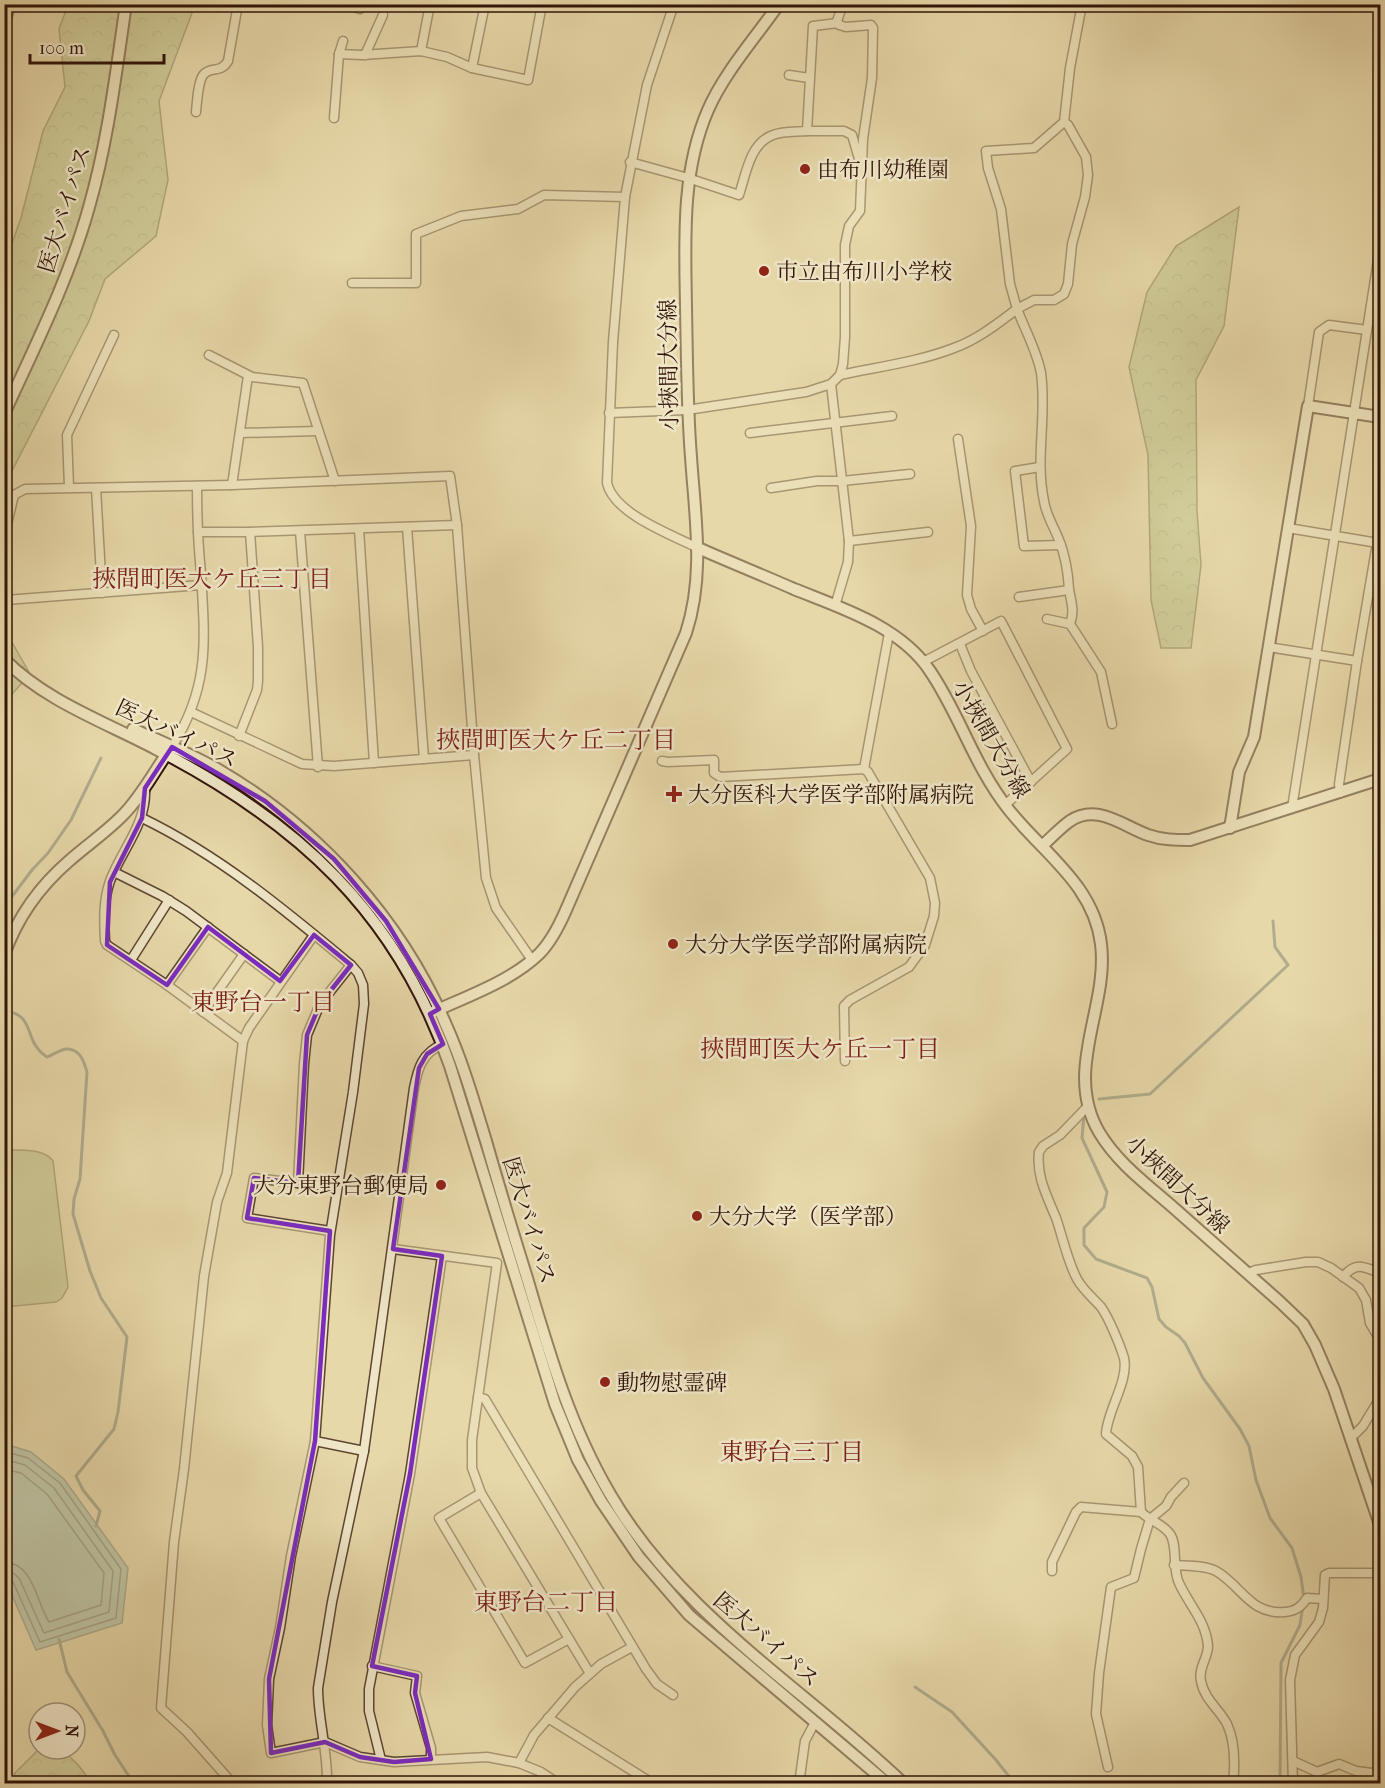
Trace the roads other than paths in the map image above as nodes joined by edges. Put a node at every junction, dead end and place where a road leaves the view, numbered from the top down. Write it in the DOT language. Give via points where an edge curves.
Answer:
graph roads {
  1 [pos="12,4"];
  2 [pos="126,4"];
  3 [pos="238,4"];
  4 [pos="346,4"];
  5 [pos="430,4"];
  6 [pos="484,4"];
  7 [pos="542,4"];
  8 [pos="674,4"];
  9 [pos="779,4"];
  10 [pos="843,4"];
  11 [pos="1082,4"];
  12 [pos="360,9"];
  13 [pos="383,15"];
  14 [pos="838,23"];
  15 [pos="4,26"];
  16 [pos="343,41"];
  17 [pos="421,51"];
  18 [pos="339,54"];
  19 [pos="365,54"];
  20 [pos="472,68"];
  21 [pos="789,75"];
  22 [pos="809,78"];
  23 [pos="196,112"];
  24 [pos="334,118"];
  25 [pos="1064,122"];
  26 [pos="807,132"];
  27 [pos="630,162"];
  28 [pos="861,168"];
  29 [pos="688,178"];
  30 [pos="625,197"];
  31 [pos="1380,257"];
  32 [pos="352,283"];
  33 [pos="1017,309"];
  34 [pos="1367,330"];
  35 [pos="114,334"];
  36 [pos="209,355"];
  37 [pos="248,375"];
  38 [pos="840,375"];
  39 [pos="831,384"];
  40 [pos="1308,406"];
  41 [pos="687,410"];
  42 [pos="609,413"];
  43 [pos="1355,413"];
  44 [pos="4,414"];
  45 [pos="892,416"];
  46 [pos="1380,417"];
  47 [pos="836,423"];
  48 [pos="317,431"];
  49 [pos="240,433"];
  50 [pos="750,433"];
  51 [pos="958,439"];
  52 [pos="1040,467"];
  53 [pos="910,474"];
  54 [pos="335,481"];
  55 [pos="842,481"];
  56 [pos="232,485"];
  57 [pos="197,486"];
  58 [pos="69,487"];
  59 [pos="96,488"];
  60 [pos="771,488"];
  61 [pos="457,525"];
  62 [pos="1380,526"];
  63 [pos="407,527"];
  64 [pos="1288,528"];
  65 [pos="359,529"];
  66 [pos="300,531"];
  67 [pos="198,532"];
  68 [pos="250,532"];
  69 [pos="928,532"];
  70 [pos="1334,536"];
  71 [pos="4,537"];
  72 [pos="849,541"];
  73 [pos="1378,543"];
  74 [pos="1060,545"];
  75 [pos="698,548"];
  76 [pos="1376,581"];
  77 [pos="201,585"];
  78 [pos="1069,590"];
  79 [pos="102,593"];
  80 [pos="4,597"];
  81 [pos="1019,597"];
  82 [pos="835,606"];
  83 [pos="1047,619"];
  84 [pos="1070,624"];
  85 [pos="983,631"];
  86 [pos="889,633"];
  87 [pos="960,644"];
  88 [pos="1268,646"];
  89 [pos="1316,655"];
  90 [pos="4,659"];
  91 [pos="1357,661"];
  92 [pos="923,662"];
  93 [pos="191,712"];
  94 [pos="1112,724"];
  95 [pos="239,736"];
  96 [pos="169,751"];
  97 [pos="474,755"];
  98 [pos="424,759"];
  99 [pos="662,760"];
  100 [pos="374,763"];
  101 [pos="318,766"];
  102 [pos="864,769"];
  103 [pos="1380,778"];
  104 [pos="1031,782"];
  105 [pos="145,788"];
  106 [pos="1340,793"];
  107 [pos="1005,805"];
  108 [pos="1292,808"];
  109 [pos="142,818"];
  110 [pos="1230,828"];
  111 [pos="1042,846"];
  112 [pos="114,872"];
  113 [pos="169,900"];
  114 [pos="208,927"];
  115 [pos="314,935"];
  116 [pos="244,954"];
  117 [pos="4,955"];
  118 [pos="131,960"];
  119 [pos="532,960"];
  120 [pos="351,965"];
  121 [pos="280,981"];
  122 [pos="167,985"];
  123 [pos="435,1011"];
  124 [pos="203,1012"];
  125 [pos="243,1041"];
  126 [pos="443,1044"];
  127 [pos="845,1061"];
  128 [pos="1089,1104"];
  129 [pos="298,1183"];
  130 [pos="337,1187"];
  131 [pos="330,1231"];
  132 [pos="393,1249"];
  133 [pos="442,1256"];
  134 [pos="1380,1273"];
  135 [pos="1248,1274"];
  136 [pos="1343,1277"];
  137 [pos="1380,1341"];
  138 [pos="478,1396"];
  139 [pos="1380,1398"];
  140 [pos="1352,1438"];
  141 [pos="315,1441"];
  142 [pos="364,1451"];
  143 [pos="1184,1483"];
  144 [pos="481,1493"];
  145 [pos="1141,1512"];
  146 [pos="1150,1519"];
  147 [pos="1380,1525"];
  148 [pos="1174,1565"];
  149 [pos="1052,1571"];
  150 [pos="1380,1573"];
  151 [pos="1323,1599"];
  152 [pos="569,1639"];
  153 [pos="632,1647"];
  154 [pos="372,1666"];
  155 [pos="589,1672"];
  156 [pos="673,1695"];
  157 [pos="548,1718"];
  158 [pos="813,1724"];
  159 [pos="325,1742"];
  160 [pos="431,1759"];
  161 [pos="381,1760"];
  162 [pos="1293,1761"];
  163 [pos="519,1763"];
  164 [pos="1108,1767"];
  165 [pos="1380,1774"];
  166 [pos="233,1784"];
  167 [pos="327,1784"];
  168 [pos="559,1784"];
  169 [pos="645,1784"];
  170 [pos="799,1784"];
  171 [pos="888,1784"];
  172 [pos="904,1784"];
  173 [pos="1233,1784"];
  174 [pos="1293,1784"];
  1 -- 15 [label="street"];
  2 -- 44 [label="main road, 医大バイパス" via="89,209 66,276"];
  3 -- 23 [label="street" via="228,61 219,70 204,74"];
  4 -- 12 [label="street"];
  5 -- 17 [label="street"];
  6 -- 20 [label="street"];
  7 -- 20 [label="street" via="528,80"];
  8 -- 27 [label="street" via="647,85"];
  9 -- 29 [label="main road, 小挾間大分線" via="714,97 698,137"];
  10 -- 14 [label="street"];
  11 -- 25 [label="street"];
  13 -- 19 [label="street"];
  14 -- 22 [label="street" via="813,26"];
  14 -- 28 [label="street" via="846,27 871,24 873,28 872,78"];
  16 -- 18 [label="street"];
  17 -- 19 [label="street"];
  17 -- 20 [label="street"];
  18 -- 19 [label="street"];
  18 -- 24 [label="street"];
  21 -- 22 [label="street"];
  22 -- 26 [label="street"];
  25 -- 33 [label="street" via="1086,157 1088,175 1072,244 1068,284 1064,294 1054,300 1034,300"];
  25 -- 33 [label="street" via="1034,148 986,151 1001,209"];
  26 -- 28 [label="street" via="844,131 852,135"];
  26 -- 29 [label="street" via="775,134 763,139 756,146 739,195"];
  27 -- 29 [label="street"];
  27 -- 30 [label="street"];
  28 -- 38 [label="street" via="860,211 849,226 845,244 845,337"];
  29 -- 41 [label="main road, 小挾間大分線"];
  30 -- 32 [label="street" via="544,195 518,209 462,216 416,234 416,283"];
  30 -- 42 [label="street"];
  31 -- 34 [label="street"];
  33 -- 38 [label="street" via="983,334 955,348"];
  33 -- 52 [label="street" via="1041,374"];
  34 -- 40 [label="street" via="1329,325 1319,332"];
  34 -- 43 [label="street"];
  35 -- 58 [label="street" via="67,435"];
  36 -- 37 [label="street"];
  37 -- 48 [label="street" via="303,383"];
  37 -- 49 [label="street"];
  38 -- 39 [label="street"];
  39 -- 41 [label="street" via="806,392"];
  39 -- 47 [label="street"];
  40 -- 43 [label="main road"];
  40 -- 64 [label="main road"];
  41 -- 42 [label="street"];
  41 -- 75 [label="main road, 小挾間大分線"];
  42 -- 75 [label="street" via="609,491 619,504 638,517"];
  43 -- 46 [label="main road"];
  43 -- 70 [label="street"];
  45 -- 47 [label="street"];
  47 -- 50 [label="street"];
  47 -- 55 [label="street"];
  48 -- 49 [label="street"];
  48 -- 54 [label="street"];
  49 -- 56 [label="street"];
  51 -- 85 [label="street" via="971,526 967,595"];
  52 -- 74 [label="street" via="1044,502"];
  52 -- 74 [label="street" via="1015,471 1024,546"];
  53 -- 55 [label="street"];
  54 -- 56 [label="street"];
  54 -- 61 [label="street" via="450,476"];
  55 -- 60 [label="street"];
  55 -- 72 [label="street"];
  56 -- 57 [label="street"];
  57 -- 59 [label="street"];
  57 -- 67 [label="street"];
  58 -- 59 [label="street"];
  58 -- 71 [label="street" via="25,489 14,495"];
  59 -- 79 [label="street"];
  61 -- 63 [label="street"];
  61 -- 97 [label="street"];
  62 -- 73 [label="street"];
  63 -- 65 [label="street"];
  63 -- 98 [label="street"];
  64 -- 70 [label="street"];
  64 -- 88 [label="main road"];
  65 -- 66 [label="street"];
  65 -- 100 [label="street"];
  66 -- 68 [label="street"];
  66 -- 101 [label="street"];
  67 -- 68 [label="street"];
  67 -- 77 [label="street"];
  68 -- 95 [label="street" via="258,681"];
  69 -- 72 [label="street"];
  70 -- 73 [label="street"];
  70 -- 89 [label="street"];
  72 -- 82 [label="street" via="848,562"];
  73 -- 76 [label="street"];
  74 -- 78 [label="street"];
  75 -- 82 [label="main road, 小挾間大分線"];
  75 -- 119 [label="main road" via="695,602 681,648 559,926"];
  76 -- 91 [label="street"];
  77 -- 79 [label="street"];
  77 -- 93 [label="street" via="205,639 200,681"];
  78 -- 81 [label="street"];
  78 -- 84 [label="street" via="1073,605"];
  79 -- 80 [label="street" via="6,600"];
  82 -- 86 [label="main road, 小挾間大分線"];
  83 -- 84 [label="street"];
  84 -- 94 [label="street" via="1101,672"];
  85 -- 87 [label="street"];
  85 -- 104 [label="street" via="1001,621 1067,749"];
  86 -- 92 [label="main road, 小挾間大分線"];
  86 -- 102 [label="street"];
  87 -- 92 [label="street"];
  87 -- 104 [label="street"];
  88 -- 89 [label="street"];
  88 -- 110 [label="main road" via="1254,736 1239,772"];
  89 -- 91 [label="street"];
  89 -- 108 [label="street"];
  90 -- 96 [label="main road, 医大バイパス" via="39,688 87,714 134,730"];
  91 -- 106 [label="street"];
  92 -- 107 [label="main road, 小挾間大分線" via="983,773"];
  93 -- 95 [label="street"];
  93 -- 96 [label="street"];
  95 -- 101 [label="street" via="302,764"];
  96 -- 105 [label="main road"];
  96 -- 123 [label="main road, 医大バイパス" via="248,802 322,862 378,928"];
  97 -- 98 [label="street"];
  97 -- 119 [label="street" via="488,886 496,908"];
  98 -- 100 [label="street"];
  99 -- 102 [label="street" via="714,760 714,773 720,777"];
  100 -- 101 [label="street"];
  102 -- 127 [label="street" via="919,856 930,878 935,903 925,945 909,967 844,1006"];
  103 -- 106 [label="main road"];
  104 -- 107 [label="street"];
  105 -- 109 [label="street"];
  105 -- 117 [label="main road" via="122,816 39,892"];
  106 -- 108 [label="main road"];
  107 -- 111 [label="main road, 小挾間大分線"];
  108 -- 110 [label="main road"];
  109 -- 112 [label="street"];
  109 -- 115 [label="street" via="202,850"];
  110 -- 111 [label="main road" via="1190,840 1168,840 1108,816 1088,815 1071,820"];
  111 -- 128 [label="main road, 小挾間大分線" via="1080,888 1099,929 1103,962 1084,1081"];
  112 -- 113 [label="street"];
  112 -- 118 [label="street" via="105,898 105,941"];
  113 -- 114 [label="street"];
  113 -- 118 [label="street"];
  114 -- 116 [label="street"];
  114 -- 122 [label="street"];
  115 -- 120 [label="street"];
  115 -- 121 [label="street"];
  116 -- 121 [label="street"];
  116 -- 124 [label="street"];
  118 -- 122 [label="street"];
  119 -- 123 [label="main road"];
  120 -- 129 [label="street" via="320,1004 308,1035"];
  120 -- 130 [label="street" via="363,985 364,1004"];
  121 -- 125 [label="street"];
  122 -- 124 [label="street"];
  123 -- 126 [label="main road, 医大バイパス"];
  123 -- 172 [label="main road, 医大バイパス" via="466,1076 564,1398 614,1502 651,1554 700,1607"];
  124 -- 125 [label="street"];
  125 -- 166 [label="street" via="227,1173 217,1202 204,1276 173,1552 161,1708"];
  126 -- 132 [label="street" via="427,1054 418,1068"];
  126 -- 171 [label="main road, 医大バイパス" via="555,1404 578,1460 601,1501 639,1557 689,1615"];
  128 -- 135 [label="main road, 小挾間大分線" via="1098,1130 1119,1160"];
  128 -- 145 [label="street" via="1043,1146 1039,1166 1044,1194 1076,1278 1103,1310 1124,1360 1106,1434 1132,1456 1138,1467"];
  129 -- 130 [label="street"];
  129 -- 131 [label="street" via="254,1178 247,1218"];
  130 -- 131 [label="street"];
  131 -- 141 [label="street"];
  132 -- 133 [label="street"];
  132 -- 142 [label="street"];
  133 -- 138 [label="street" via="497,1263"];
  133 -- 154 [label="street" via="410,1473"];
  134 -- 136 [label="street" via="1358,1266"];
  135 -- 136 [label="street" via="1287,1264 1318,1262"];
  135 -- 140 [label="main road, 小挾間大分線" via="1303,1324"];
  136 -- 137 [label="street" via="1359,1288 1366,1300 1370,1323"];
  138 -- 144 [label="street" via="471,1457"];
  138 -- 153 [label="street" via="485,1399"];
  139 -- 140 [label="street"];
  140 -- 147 [label="main road, 小挾間大分線"];
  141 -- 142 [label="street"];
  141 -- 159 [label="street" via="268,1678 267,1725 271,1753"];
  142 -- 159 [label="street" via="318,1688"];
  143 -- 146 [label="street"];
  144 -- 152 [label="street"];
  144 -- 152 [label="street" via="439,1518 525,1663"];
  145 -- 146 [label="street"];
  145 -- 149 [label="street" via="1081,1507 1052,1562"];
  146 -- 148 [label="street" via="1172,1537"];
  146 -- 164 [label="street" via="1134,1578 1111,1587 1109,1598 1096,1714"];
  148 -- 151 [label="street" via="1214,1570 1260,1610 1292,1612 1307,1599"];
  148 -- 173 [label="street" via="1178,1582 1205,1628 1208,1647 1201,1682 1209,1701 1227,1724 1232,1741"];
  150 -- 151 [label="street" via="1325,1575"];
  151 -- 162 [label="street" via="1319,1622 1292,1665"];
  152 -- 155 [label="street"];
  153 -- 155 [label="street"];
  153 -- 156 [label="street" via="657,1684"];
  154 -- 160 [label="street" via="417,1676 415,1693"];
  154 -- 161 [label="street" via="369,1711"];
  155 -- 157 [label="street"];
  157 -- 163 [label="street"];
  157 -- 169 [label="street" via="647,1780"];
  158 -- 170 [label="street" via="805,1741"];
  159 -- 161 [label="street"];
  159 -- 167 [label="street"];
  160 -- 161 [label="street"];
  160 -- 163 [label="street" via="487,1757"];
  162 -- 165 [label="street" via="1317,1772 1339,1764"];
  162 -- 174 [label="street"];
  163 -- 168 [label="street"];
}
